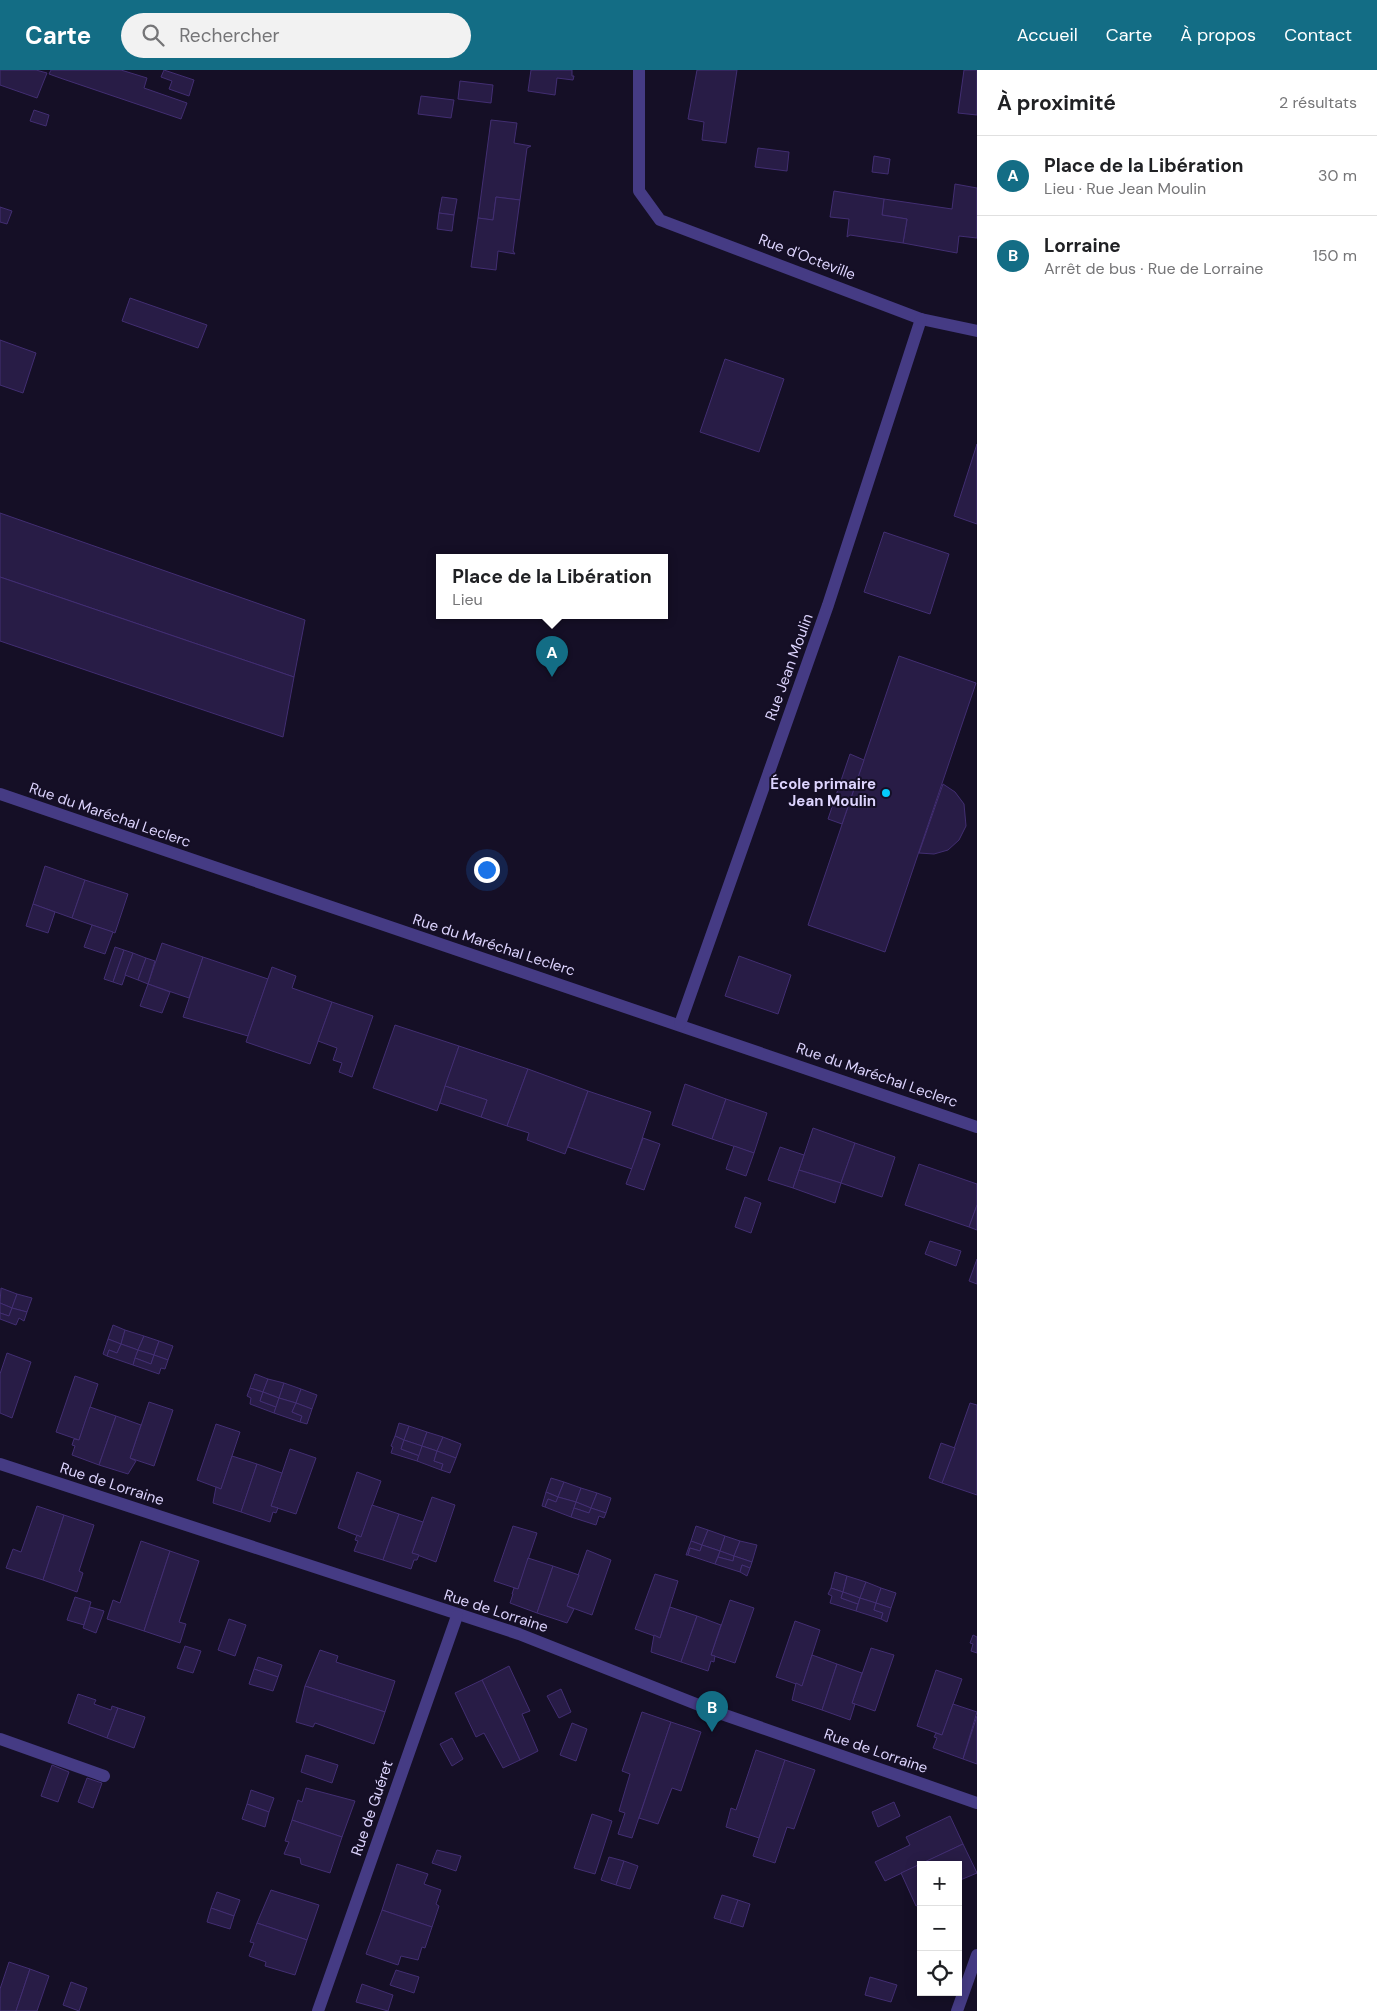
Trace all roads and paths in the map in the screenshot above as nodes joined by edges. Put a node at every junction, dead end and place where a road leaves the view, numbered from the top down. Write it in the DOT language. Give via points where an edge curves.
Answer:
graph roads {
  1 [pos="639,70"];
  2 [pos="922,319"];
  3 [pos="977,331"];
  4 [pos="0,794"];
  5 [pos="680,1024"];
  6 [pos="977,1127"];
  7 [pos="0,1464"];
  8 [pos="457,1616"];
  9 [pos="0,1739"];
  10 [pos="104,1776"];
  11 [pos="977,1803"];
  12 [pos="977,1955"];
  13 [pos="318,2011"];
  14 [pos="957,2011"];
  1 -- 2 [label="street, Rue d'Octeville" via="639,191 660,220"];
  2 -- 3 [label="street, Rue d'Octeville"];
  2 -- 5 [label="street, Rue Jean Moulin" via="828,606"];
  4 -- 5 [label="street, Rue du Maréchal Leclerc" via="322,906"];
  5 -- 6 [label="street, Rue du Maréchal Leclerc"];
  7 -- 8 [label="street, Rue de Lorraine"];
  8 -- 11 [label="street, Rue de Lorraine" via="519,1634 719,1713"];
  8 -- 13 [label="street, Rue de Guéret"];
  9 -- 10 [label="street"];
  12 -- 14 [label="street"];
}
